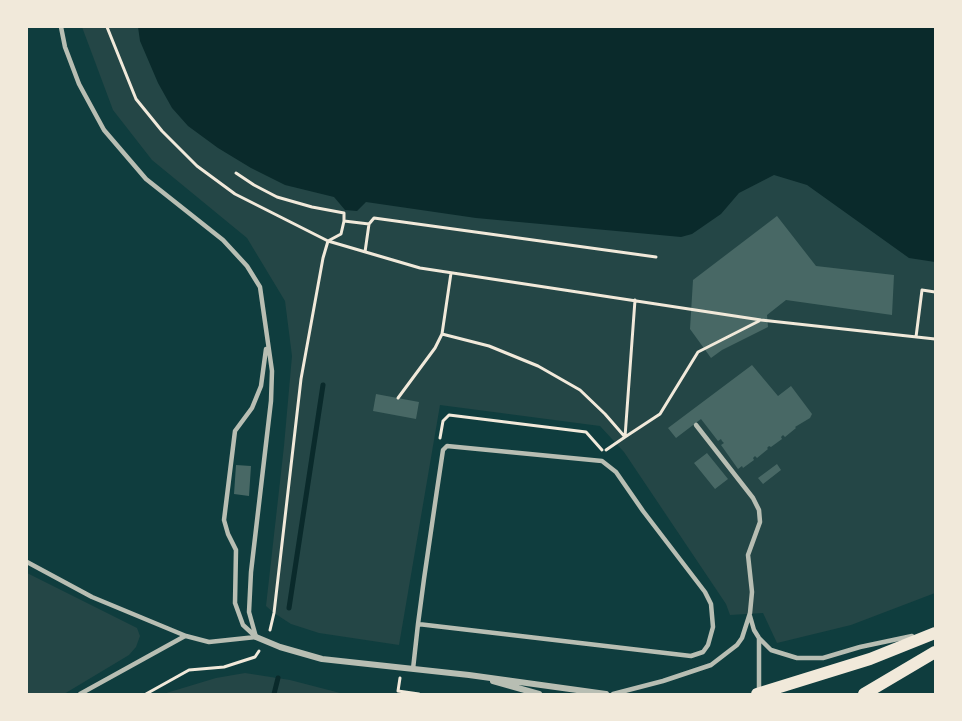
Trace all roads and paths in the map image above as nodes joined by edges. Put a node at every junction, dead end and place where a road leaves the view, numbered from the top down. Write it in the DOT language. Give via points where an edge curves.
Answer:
graph roads {
  1 [pos="61,27"];
  2 [pos="107,27"];
  3 [pos="236,173"];
  4 [pos="344,221"];
  5 [pos="369,224"];
  6 [pos="328,242"];
  7 [pos="365,252"];
  8 [pos="656,257"];
  9 [pos="451,273"];
  10 [pos="935,292"];
  11 [pos="635,300"];
  12 [pos="761,320"];
  13 [pos="442,334"];
  14 [pos="916,337"];
  15 [pos="935,339"];
  16 [pos="267,340"];
  17 [pos="398,398"];
  18 [pos="696,425"];
  19 [pos="625,437"];
  20 [pos="439,444"];
  21 [pos="27,562"];
  22 [pos="750,613"];
  23 [pos="418,624"];
  24 [pos="935,632"];
  25 [pos="186,636"];
  26 [pos="256,637"];
  27 [pos="759,638"];
  28 [pos="267,642"];
  29 [pos="935,652"];
  30 [pos="401,668"];
  31 [pos="413,669"];
  32 [pos="469,675"];
  33 [pos="80,694"];
  34 [pos="146,694"];
  35 [pos="419,694"];
  36 [pos="539,694"];
  37 [pos="606,694"];
  38 [pos="613,694"];
  39 [pos="758,694"];
  40 [pos="864,694"];
  1 -- 16 [label="lane" via="79,84 104,130 146,179 224,240 247,266 260,287"];
  2 -- 6 [label="path" via="136,99 197,166 235,194"];
  3 -- 4 [label="path" via="277,197 344,213"];
  4 -- 5 [label="path"];
  4 -- 6 [label="path" via="341,234"];
  5 -- 7 [label="path"];
  5 -- 8 [label="path" via="374,218 386,219"];
  6 -- 7 [label="path"];
  6 -- 28 [label="path" via="301,379 274,613"];
  7 -- 9 [label="path"];
  9 -- 11 [label="path"];
  9 -- 13 [label="path"];
  10 -- 14 [label="path" via="922,290"];
  11 -- 12 [label="path"];
  11 -- 19 [label="path"];
  12 -- 14 [label="path"];
  12 -- 19 [label="path" via="698,352 660,414"];
  13 -- 17 [label="path"];
  13 -- 19 [label="path" via="489,346 538,366 580,390"];
  14 -- 15 [label="path"];
  16 -- 26 [label="lane" via="271,401 249,612"];
  16 -- 26 [label="lane" via="261,386 252,408 235,431 224,520 236,550 235,603 243,625"];
  18 -- 22 [label="lane" via="759,510 760,522 748,555"];
  19 -- 20 [label="path" via="603,452 586,432 449,415 443,421"];
  21 -- 25 [label="lane" via="92,597"];
  22 -- 27 [label="lane"];
  22 -- 38 [label="lane" via="737,645 711,665"];
  23 -- 23 [label="lane" via="691,656 703,652 713,627 711,604 705,592 616,472 602,461 447,446 441,460"];
  23 -- 31 [label="lane"];
  24 -- 27 [label="lane" via="813,659 779,654"];
  24 -- 39 [label="main road" via="870,660"];
  25 -- 26 [label="lane" via="209,642"];
  25 -- 33 [label="lane"];
  26 -- 28 [label="street"];
  27 -- 39 [label="lane"];
  28 -- 30 [label="street" via="322,659"];
  28 -- 34 [label="path" via="255,657 224,667 189,670"];
  29 -- 40 [label="main road"];
  30 -- 31 [label="street"];
  30 -- 35 [label="path" via="398,691"];
  31 -- 32 [label="street"];
  32 -- 36 [label="street"];
  32 -- 37 [label="street"];
}
